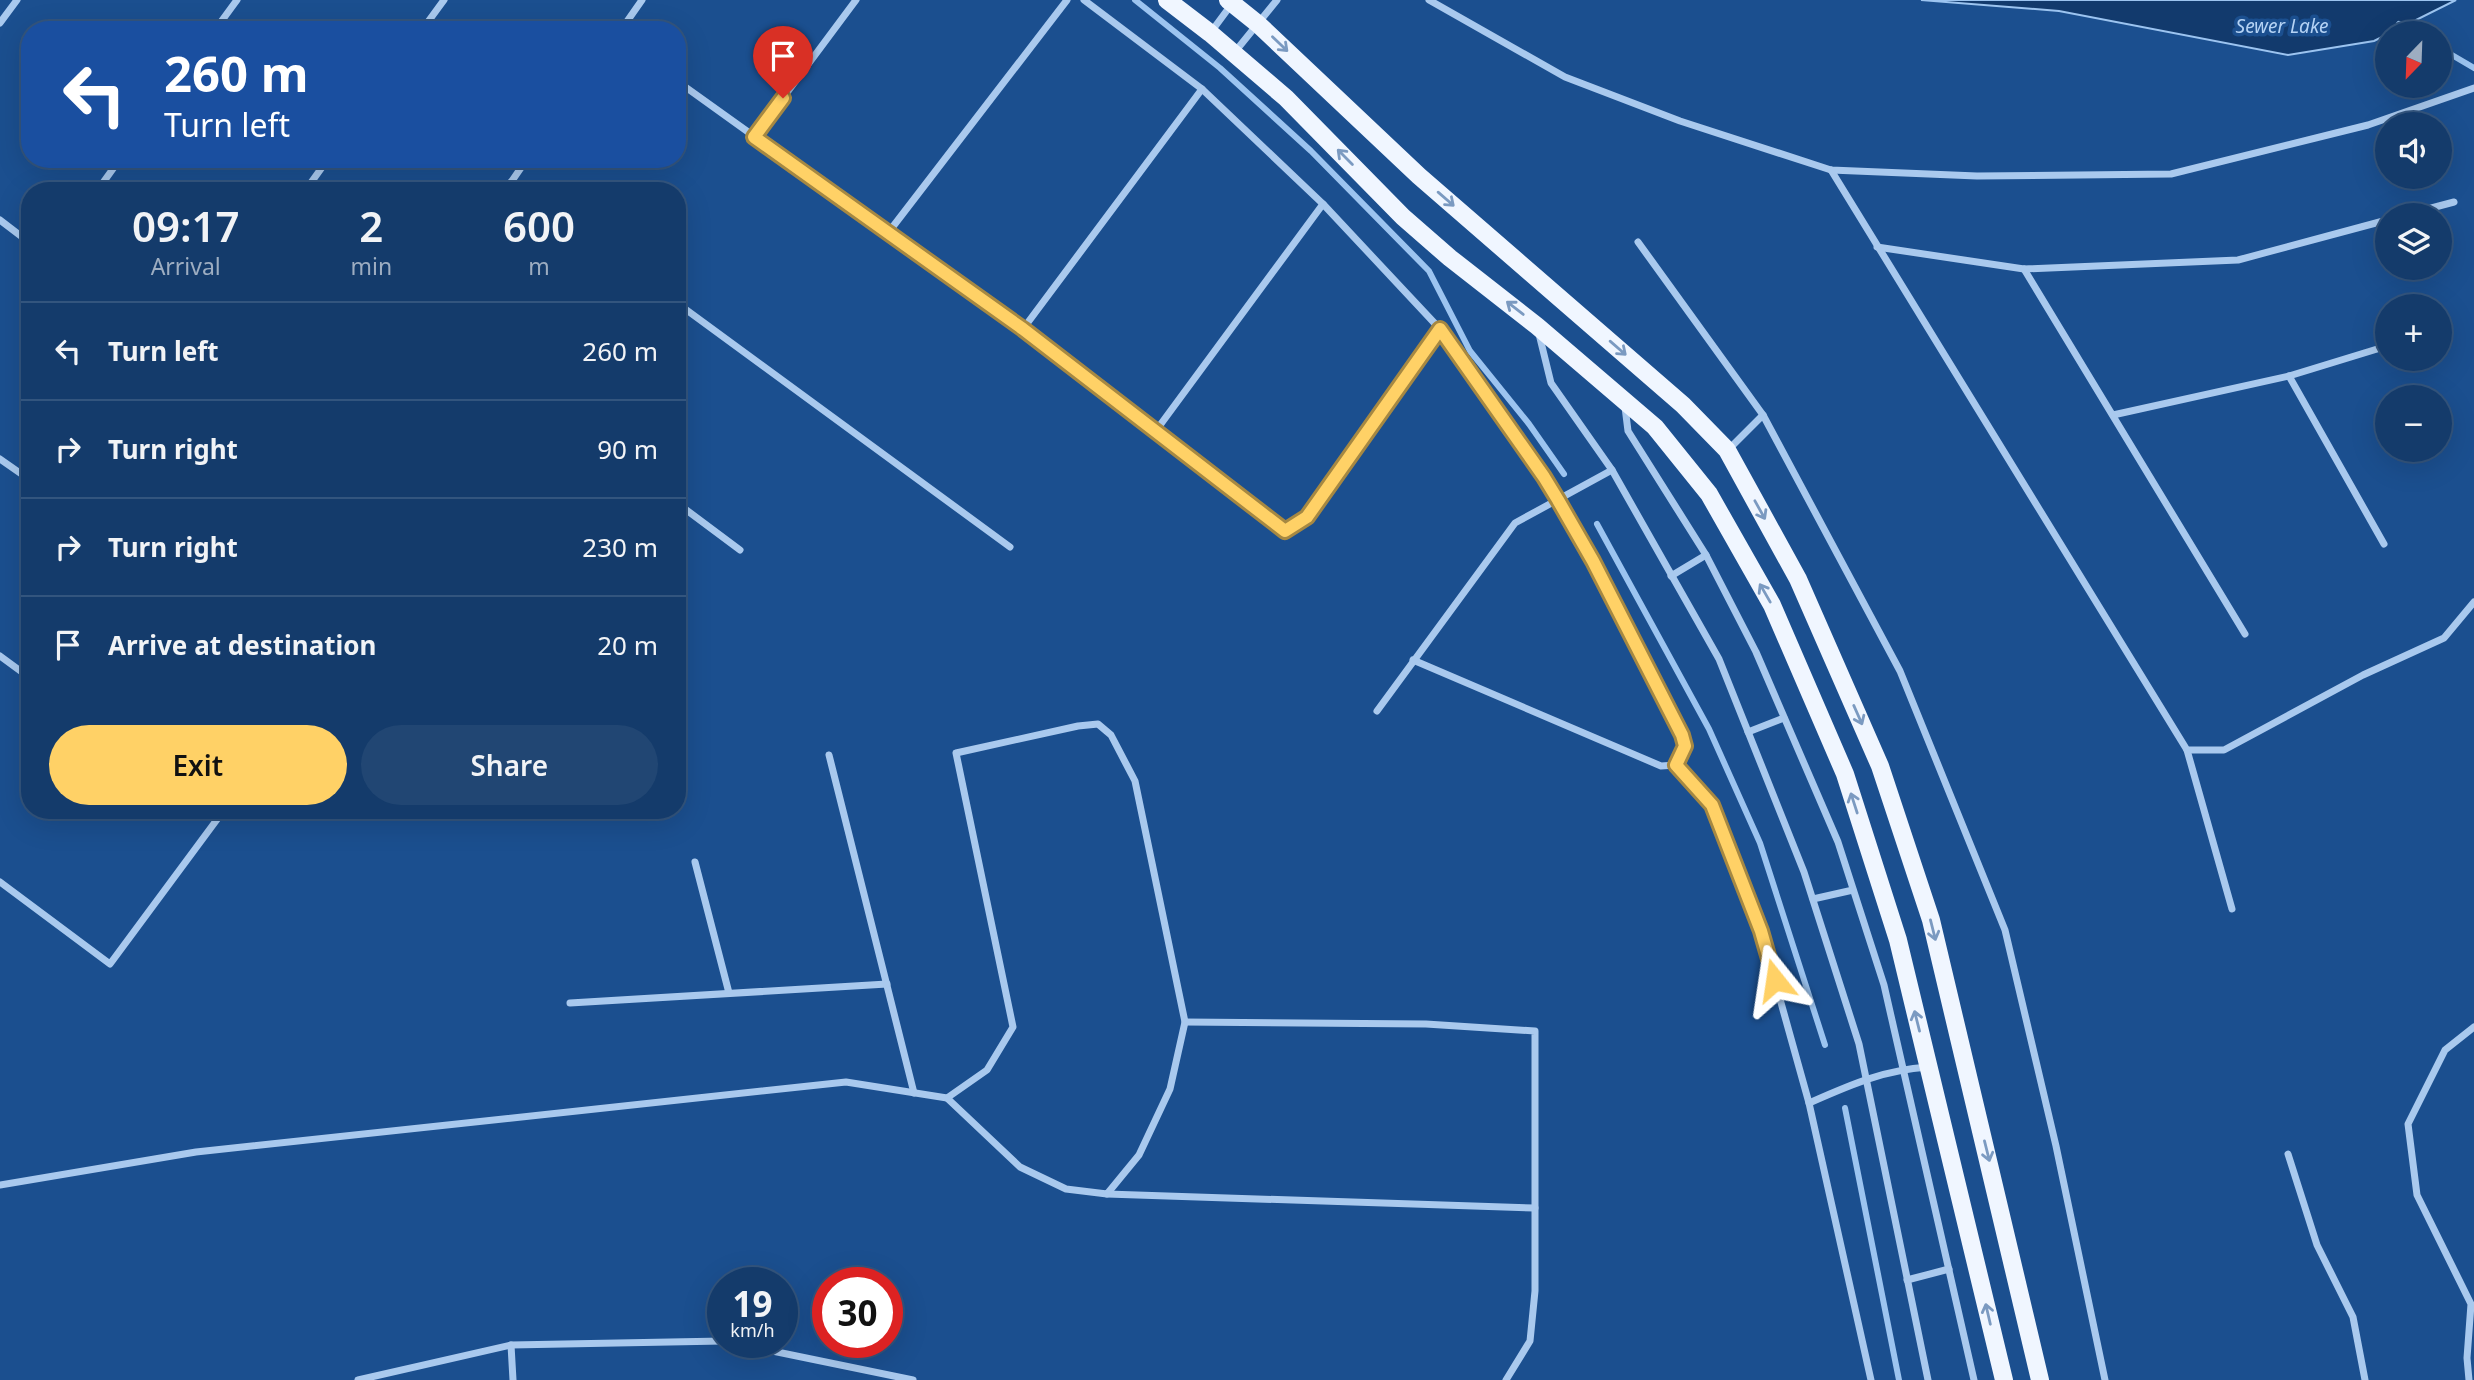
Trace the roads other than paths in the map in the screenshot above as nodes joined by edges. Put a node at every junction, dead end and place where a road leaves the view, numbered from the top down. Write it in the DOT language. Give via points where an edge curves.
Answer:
graph roads {
  1 [pos="17,0"];
  2 [pos="237,0"];
  3 [pos="444,0"];
  4 [pos="642,0"];
  5 [pos="856,0"];
  6 [pos="1068,0"];
  7 [pos="1084,0"];
  8 [pos="1167,0"];
  9 [pos="1277,0"];
  10 [pos="1429,0"];
  11 [pos="1232,1"];
  12 [pos="222,21"];
  13 [pos="429,21"];
  14 [pos="627,21"];
  15 [pos="0,23"];
  16 [pos="1258,24"];
  17 [pos="1210,33"];
  18 [pos="1234,53"];
  19 [pos="686,88"];
  20 [pos="2474,88"];
  21 [pos="1202,89"];
  22 [pos="754,137"];
  23 [pos="521,168"];
  24 [pos="1831,170"];
  25 [pos="511,182"];
  26 [pos="2454,202"];
  27 [pos="2450,203"];
  28 [pos="1323,204"];
  29 [pos="0,220"];
  30 [pos="2375,223"];
  31 [pos="888,233"];
  32 [pos="21,236"];
  33 [pos="1638,242"];
  34 [pos="1877,247"];
  35 [pos="2024,269"];
  36 [pos="686,310"];
  37 [pos="1537,326"];
  38 [pos="1023,329"];
  39 [pos="1440,329"];
  40 [pos="2375,350"];
  41 [pos="2289,376"];
  42 [pos="1624,399"];
  43 [pos="1763,415"];
  44 [pos="2113,415"];
  45 [pos="1155,432"];
  46 [pos="1727,450"];
  47 [pos="0,458"];
  48 [pos="1612,470"];
  49 [pos="21,473"];
  50 [pos="1558,500"];
  51 [pos="686,510"];
  52 [pos="2384,544"];
  53 [pos="1010,547"];
  54 [pos="740,550"];
  55 [pos="1706,555"];
  56 [pos="1671,576"];
  57 [pos="2474,602"];
  58 [pos="2245,634"];
  59 [pos="0,656"];
  60 [pos="1413,660"];
  61 [pos="21,671"];
  62 [pos="1377,711"];
  63 [pos="1784,718"];
  64 [pos="1748,732"];
  65 [pos="2187,750"];
  66 [pos="829,755"];
  67 [pos="1676,765"];
  68 [pos="218,819"];
  69 [pos="695,862"];
  70 [pos="0,882"];
  71 [pos="1853,890"];
  72 [pos="1812,899"];
  73 [pos="2232,909"];
  74 [pos="887,984"];
  75 [pos="729,993"];
  76 [pos="570,1003"];
  77 [pos="1185,1021"];
  78 [pos="2474,1027"];
  79 [pos="1929,1068"];
  80 [pos="1904,1069"];
  81 [pos="1866,1078"];
  82 [pos="914,1093"];
  83 [pos="947,1098"];
  84 [pos="1809,1103"];
  85 [pos="2288,1154"];
  86 [pos="0,1185"];
  87 [pos="1107,1194"];
  88 [pos="1535,1208"];
  89 [pos="1949,1269"];
  90 [pos="1907,1280"];
  91 [pos="2473,1304"];
  92 [pos="707,1341"];
  93 [pos="511,1345"];
  94 [pos="798,1356"];
  95 [pos="358,1380"];
  96 [pos="513,1380"];
  97 [pos="913,1380"];
  98 [pos="1506,1380"];
  99 [pos="1871,1380"];
  100 [pos="1928,1380"];
  101 [pos="1974,1380"];
  102 [pos="2004,1380"];
  103 [pos="2040,1380"];
  104 [pos="2105,1380"];
  105 [pos="2365,1380"];
  106 [pos="2469,1380"];
  1 -- 15 [label="street"];
  2 -- 12 [label="street"];
  3 -- 13 [label="street"];
  4 -- 14 [label="street"];
  5 -- 22 [label="street"];
  6 -- 31 [label="street"];
  7 -- 21 [label="street"];
  8 -- 17 [label="main road"];
  9 -- 16 [label="street"];
  10 -- 24 [label="street" via="1565,77 1680,121"];
  11 -- 16 [label="main road"];
  11 -- 17 [label="street"];
  16 -- 18 [label="street"];
  16 -- 46 [label="main road, one-way" via="1419,176 1673,396"];
  17 -- 18 [label="main road"];
  37 -- 18 [label="main road, one-way" via="1403,217 1286,98"];
  19 -- 22 [label="street"];
  20 -- 24 [label="street" via="2368,125 2171,174 1977,176"];
  21 -- 28 [label="street"];
  21 -- 38 [label="street"];
  22 -- 31 [label="street"];
  23 -- 25 [label="street"];
  24 -- 34 [label="street"];
  26 -- 27 [label="street"];
  28 -- 39 [label="street"];
  28 -- 45 [label="street"];
  29 -- 32 [label="street"];
  30 -- 35 [label="street" via="2238,260"];
  31 -- 38 [label="street"];
  33 -- 43 [label="street"];
  34 -- 35 [label="street"];
  34 -- 65 [label="street"];
  35 -- 44 [label="street"];
  36 -- 53 [label="street"];
  37 -- 42 [label="main road"];
  37 -- 48 [label="street" via="1551,383"];
  38 -- 45 [label="street"];
  39 -- 45 [label="street" via="1307,517 1285,531"];
  39 -- 50 [label="street"];
  40 -- 41 [label="street"];
  41 -- 44 [label="street"];
  41 -- 52 [label="street"];
  42 -- 55 [label="street" via="1628,431"];
  79 -- 42 [label="main road, one-way" via="1898,940 1845,774 1772,605 1709,494 1655,427"];
  43 -- 46 [label="street"];
  43 -- 104 [label="street" via="1900,671 2005,930"];
  44 -- 58 [label="street"];
  46 -- 103 [label="main road, one-way" via="1798,579 1884,779 1931,920"];
  47 -- 49 [label="street"];
  48 -- 50 [label="street"];
  48 -- 56 [label="street"];
  50 -- 60 [label="street" via="1515,523"];
  50 -- 67 [label="street" via="1682,735 1685,746"];
  51 -- 54 [label="street"];
  55 -- 56 [label="street"];
  55 -- 63 [label="street"];
  56 -- 64 [label="street" via="1719,659"];
  57 -- 65 [label="street" via="2444,638 2362,675 2224,750"];
  59 -- 61 [label="street"];
  60 -- 62 [label="street"];
  60 -- 67 [label="street" via="1661,766"];
  63 -- 64 [label="street"];
  63 -- 71 [label="street" via="1838,842"];
  64 -- 72 [label="street"];
  65 -- 73 [label="street"];
  66 -- 74 [label="street"];
  67 -- 84 [label="street" via="1712,805 1761,931"];
  68 -- 70 [label="street" via="110,964"];
  69 -- 75 [label="street"];
  71 -- 72 [label="street"];
  71 -- 80 [label="street" via="1884,985"];
  72 -- 81 [label="street"];
  74 -- 75 [label="street"];
  74 -- 82 [label="street"];
  75 -- 76 [label="street"];
  77 -- 83 [label="street" via="1135,781 1111,734 1098,724 1078,726 956,753 1013,1027 987,1070"];
  77 -- 87 [label="street" via="1170,1089 1139,1155"];
  77 -- 88 [label="street" via="1426,1024 1535,1031"];
  78 -- 91 [label="street" via="2445,1049 2408,1124 2417,1195"];
  79 -- 80 [label="street"];
  102 -- 79 [label="main road, one-way"];
  80 -- 81 [label="street"];
  80 -- 89 [label="street"];
  81 -- 84 [label="street"];
  81 -- 90 [label="street"];
  82 -- 83 [label="street"];
  82 -- 86 [label="street" via="846,1082 196,1152"];
  83 -- 87 [label="street" via="1020,1167 1066,1189"];
  84 -- 99 [label="street"];
  85 -- 105 [label="street" via="2317,1245 2353,1317"];
  87 -- 88 [label="street"];
  88 -- 98 [label="street" via="1530,1341"];
  89 -- 90 [label="street"];
  89 -- 101 [label="street"];
  90 -- 100 [label="street"];
  91 -- 106 [label="street"];
  92 -- 93 [label="street"];
  93 -- 95 [label="street"];
  93 -- 96 [label="street"];
  94 -- 97 [label="street"];
}
